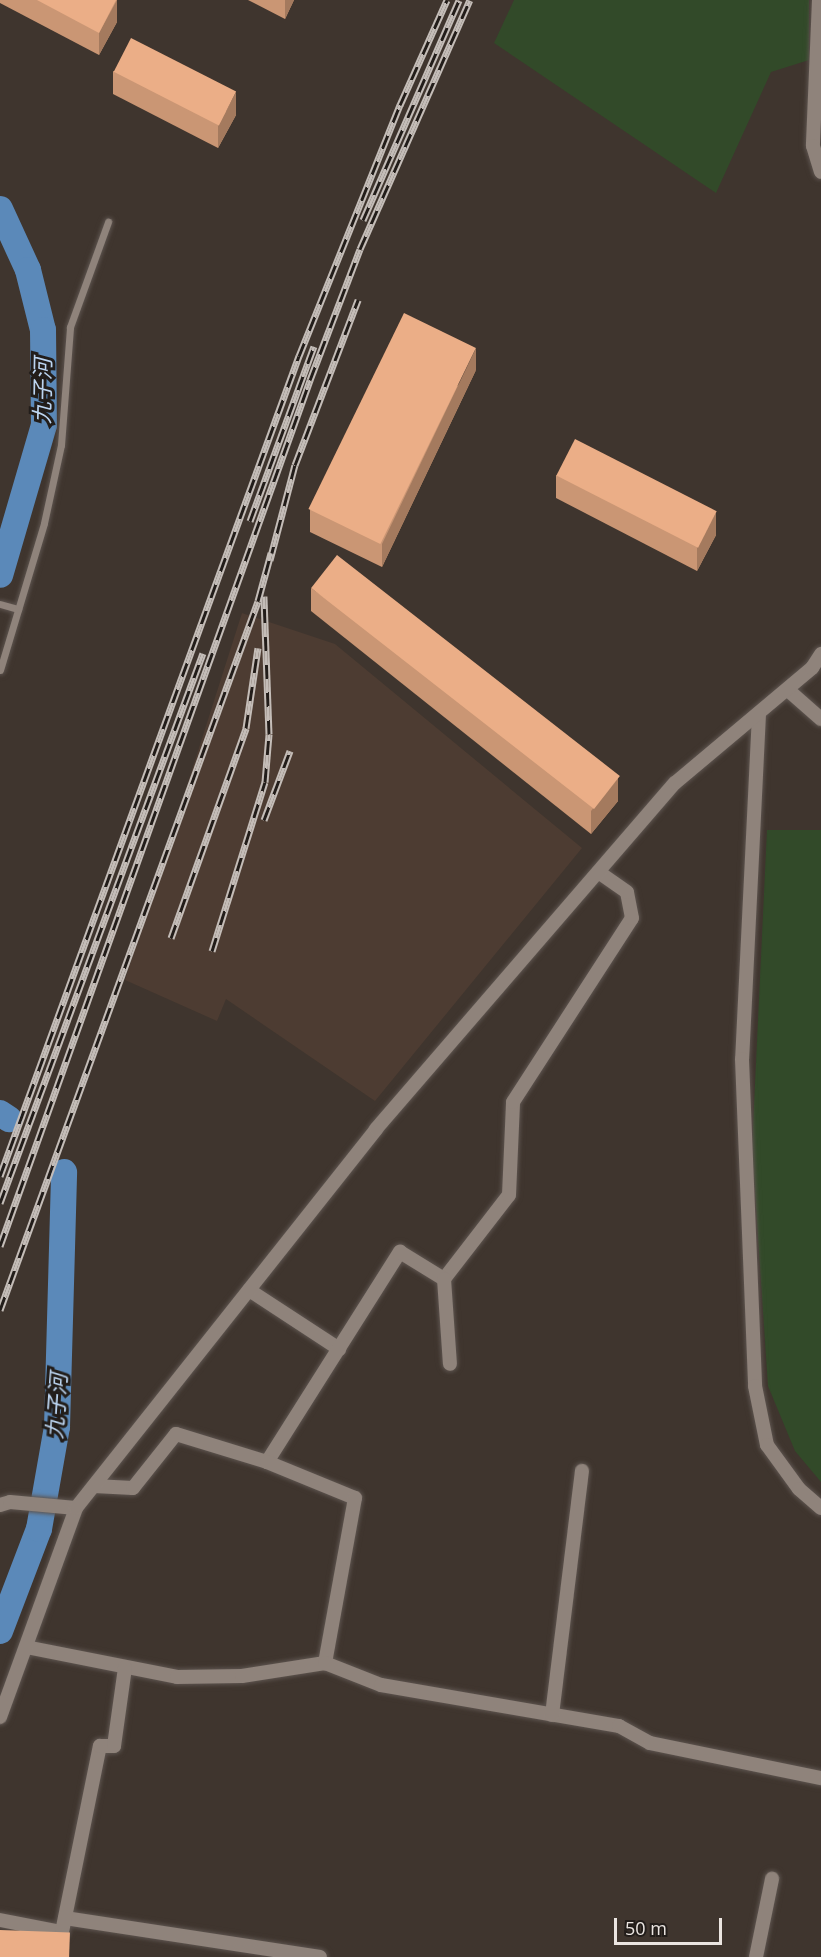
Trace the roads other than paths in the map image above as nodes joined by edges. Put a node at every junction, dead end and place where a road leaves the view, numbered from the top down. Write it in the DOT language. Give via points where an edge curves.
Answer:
graph roads {
  1 [pos="820,8"];
  2 [pos="821,172"];
  3 [pos="108,222"];
  4 [pos="0,604"];
  5 [pos="18,609"];
  6 [pos="821,654"];
  7 [pos="817,666"];
  8 [pos="0,670"];
  9 [pos="788,690"];
  10 [pos="759,714"];
  11 [pos="821,718"];
  12 [pos="598,872"];
  13 [pos="444,1279"];
  14 [pos="249,1290"];
  15 [pos="339,1349"];
  16 [pos="450,1364"];
  17 [pos="267,1462"];
  18 [pos="582,1471"];
  19 [pos="94,1486"];
  20 [pos="5,1504"];
  21 [pos="76,1508"];
  22 [pos="821,1508"];
  23 [pos="26,1647"];
  24 [pos="325,1663"];
  25 [pos="124,1668"];
  26 [pos="552,1715"];
  27 [pos="0,1717"];
  28 [pos="821,1778"];
  29 [pos="772,1879"];
  30 [pos="65,1918"];
  31 [pos="0,1920"];
  32 [pos="321,1957"];
  33 [pos="756,1957"];
  1 -- 2 [label="street" via="813,146"];
  3 -- 5 [label="lane" via="70,327 61,446 44,523"];
  4 -- 5 [label="lane"];
  5 -- 8 [label="lane"];
  6 -- 7 [label="street"];
  7 -- 9 [label="street"];
  9 -- 10 [label="street"];
  9 -- 11 [label="street"];
  10 -- 12 [label="street" via="675,783"];
  10 -- 22 [label="street" via="742,1059 755,1386 767,1445 799,1489"];
  12 -- 13 [label="street" via="627,892 632,918 513,1102 509,1195"];
  12 -- 14 [label="street" via="376,1129"];
  13 -- 15 [label="street" via="400,1252"];
  13 -- 16 [label="street"];
  14 -- 15 [label="street"];
  14 -- 19 [label="street"];
  15 -- 17 [label="street"];
  17 -- 19 [label="street" via="176,1434 133,1488"];
  17 -- 24 [label="street" via="355,1498"];
  18 -- 26 [label="street"];
  19 -- 21 [label="street"];
  20 -- 21 [label="street"];
  21 -- 23 [label="street"];
  23 -- 25 [label="street"];
  23 -- 27 [label="street"];
  24 -- 25 [label="street" via="242,1676 177,1677"];
  24 -- 26 [label="street" via="381,1685"];
  25 -- 30 [label="street" via="114,1746 100,1746"];
  26 -- 28 [label="street" via="619,1726 650,1743"];
  29 -- 33 [label="street"];
  30 -- 31 [label="street" via="62,1932"];
  30 -- 32 [label="street"];
}
